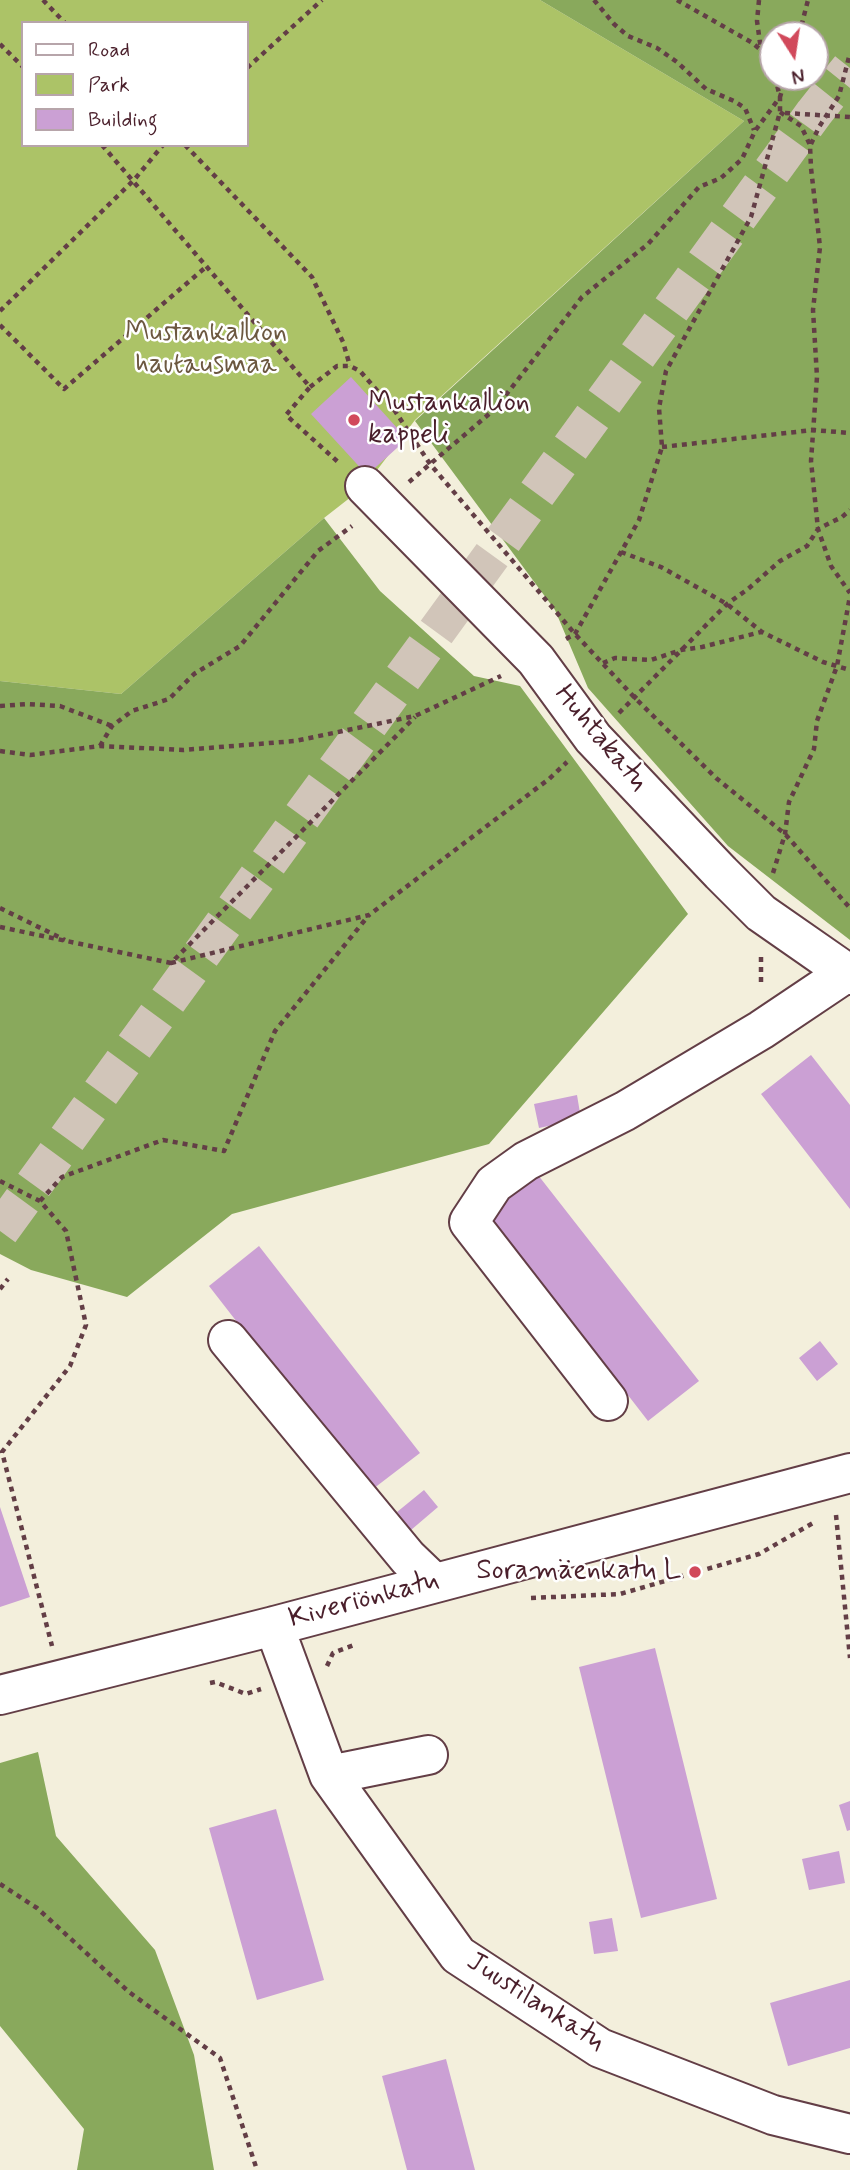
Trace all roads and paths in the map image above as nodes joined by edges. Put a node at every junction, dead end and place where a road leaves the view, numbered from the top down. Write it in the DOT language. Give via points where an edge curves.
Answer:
graph roads {
  1 [pos="43,0"];
  2 [pos="323,0"];
  3 [pos="594,0"];
  4 [pos="677,0"];
  5 [pos="759,0"];
  6 [pos="808,0"];
  7 [pos="63,21"];
  8 [pos="803,21"];
  9 [pos="759,36"];
  10 [pos="0,44"];
  11 [pos="759,49"];
  12 [pos="850,53"];
  13 [pos="21,65"];
  14 [pos="248,67"];
  15 [pos="778,91"];
  16 [pos="782,91"];
  17 [pos="780,97"];
  18 [pos="780,112"];
  19 [pos="828,116"];
  20 [pos="850,117"];
  21 [pos="755,131"];
  22 [pos="810,145"];
  23 [pos="104,147"];
  24 [pos="161,147"];
  25 [pos="187,147"];
  26 [pos="134,180"];
  27 [pos="207,266"];
  28 [pos="0,311"];
  29 [pos="0,324"];
  30 [pos="350,366"];
  31 [pos="310,387"];
  32 [pos="813,430"];
  33 [pos="850,433"];
  34 [pos="662,447"];
  35 [pos="430,464"];
  36 [pos="374,495"];
  37 [pos="850,510"];
  38 [pos="818,529"];
  39 [pos="621,552"];
  40 [pos="850,595"];
  41 [pos="727,604"];
  42 [pos="762,632"];
  43 [pos="575,634"];
  44 [pos="681,650"];
  45 [pos="536,660"];
  46 [pos="603,663"];
  47 [pos="836,666"];
  48 [pos="850,670"];
  49 [pos="635,698"];
  50 [pos="0,706"];
  51 [pos="415,716"];
  52 [pos="111,726"];
  53 [pos="593,738"];
  54 [pos="100,746"];
  55 [pos="0,751"];
  56 [pos="785,834"];
  57 [pos="0,908"];
  58 [pos="850,908"];
  59 [pos="761,913"];
  60 [pos="369,915"];
  61 [pos="0,927"];
  62 [pos="72,943"];
  63 [pos="171,963"];
  64 [pos="848,974"];
  65 [pos="761,1030"];
  66 [pos="0,1181"];
  67 [pos="40,1201"];
  68 [pos="8,1279"];
  69 [pos="0,1289"];
  70 [pos="228,1340"];
  71 [pos="608,1401"];
  72 [pos="1,1453"];
  73 [pos="850,1473"];
  74 [pos="843,1513"];
  75 [pos="836,1514"];
  76 [pos="433,1582"];
  77 [pos="520,1598"];
  78 [pos="274,1626"];
  79 [pos="358,1644"];
  80 [pos="53,1649"];
  81 [pos="850,1658"];
  82 [pos="294,1679"];
  83 [pos="202,1684"];
  84 [pos="0,1695"];
  85 [pos="428,1755"];
  86 [pos="329,1775"];
  87 [pos="0,1884"];
  88 [pos="850,2134"];
  89 [pos="257,2170"];
  1 -- 7 [label="path"];
  2 -- 14 [label="path"];
  3 -- 21 [label="path" via="628,36 657,48 706,89 745,108"];
  4 -- 11 [label="path"];
  5 -- 9 [label="path"];
  6 -- 8 [label="path"];
  10 -- 13 [label="path"];
  12 -- 19 [label="path" via="839,96"];
  15 -- 17 [label="path"];
  16 -- 17 [label="path"];
  17 -- 18 [label="path"];
  17 -- 21 [label="path"];
  18 -- 19 [label="path"];
  18 -- 22 [label="path" via="801,126"];
  18 -- 34 [label="path" via="751,217 666,372 659,408"];
  19 -- 20 [label="path"];
  19 -- 22 [label="path"];
  21 -- 35 [label="path" via="742,159 721,178 699,187 648,244 582,297 495,409"];
  22 -- 32 [label="path" via="820,247 813,310 817,377"];
  23 -- 26 [label="path"];
  24 -- 26 [label="path"];
  25 -- 30 [label="path" via="312,277"];
  26 -- 27 [label="path"];
  26 -- 28 [label="path"];
  27 -- 29 [label="path" via="64,389"];
  27 -- 31 [label="path"];
  30 -- 31 [label="path" via="337,366"];
  30 -- 35 [label="path" via="360,371 395,411"];
  31 -- 36 [label="path" via="286,415"];
  32 -- 33 [label="path"];
  32 -- 34 [label="path"];
  32 -- 38 [label="path" via="811,461"];
  34 -- 39 [label="path" via="639,520"];
  35 -- 36 [label="path"];
  35 -- 43 [label="path"];
  36 -- 45 [label="street, Huhtakatu"];
  36 -- 52 [label="path" via="318,551 240,646 194,674 169,699 132,711"];
  37 -- 38 [label="path"];
  38 -- 40 [label="path" via="831,566"];
  38 -- 41 [label="path" via="807,546 780,561"];
  39 -- 41 [label="path" via="661,567"];
  39 -- 43 [label="path"];
  40 -- 47 [label="path"];
  41 -- 42 [label="path"];
  41 -- 44 [label="path"];
  42 -- 44 [label="path"];
  42 -- 47 [label="path"];
  43 -- 45 [label="path"];
  43 -- 46 [label="path"];
  44 -- 46 [label="path" via="651,660 615,658"];
  44 -- 49 [label="path"];
  45 -- 51 [label="path"];
  45 -- 53 [label="street, Huhtakatu"];
  46 -- 49 [label="path"];
  47 -- 48 [label="path"];
  47 -- 56 [label="path" via="817,721 814,749 789,802"];
  49 -- 53 [label="path"];
  49 -- 56 [label="path" via="716,778"];
  50 -- 52 [label="path" via="60,706"];
  51 -- 54 [label="path" via="295,741 183,750"];
  51 -- 63 [label="path"];
  52 -- 54 [label="path"];
  53 -- 59 [label="street, Huhtakatu"];
  53 -- 60 [label="path" via="549,779"];
  54 -- 55 [label="path" via="30,755"];
  56 -- 58 [label="path"];
  56 -- 59 [label="path"];
  57 -- 62 [label="path"];
  59 -- 64 [label="street, Huhtakatu"];
  59 -- 65 [label="path"];
  60 -- 63 [label="path"];
  60 -- 67 [label="path" via="275,1031 224,1151 163,1140 62,1177"];
  61 -- 62 [label="path"];
  62 -- 63 [label="path"];
  64 -- 65 [label="street"];
  65 -- 71 [label="street" via="625,1111 526,1161 494,1184 469,1222"];
  66 -- 67 [label="path"];
  67 -- 72 [label="path" via="66,1231 86,1325 70,1366"];
  68 -- 69 [label="path"];
  70 -- 76 [label="street" via="408,1558"];
  72 -- 80 [label="path"];
  73 -- 76 [label="street, Kiveriönkatu"];
  74 -- 75 [label="path"];
  75 -- 77 [label="path" via="759,1554 620,1594"];
  75 -- 81 [label="path"];
  76 -- 78 [label="street, Kiveriönkatu"];
  78 -- 82 [label="street, Juustilankatu"];
  78 -- 84 [label="street, Kiveriönkatu"];
  79 -- 82 [label="path" via="333,1653 323,1672"];
  82 -- 83 [label="path" via="246,1694 215,1682"];
  82 -- 86 [label="street, Juustilankatu"];
  85 -- 86 [label="street"];
  86 -- 88 [label="street, Juustilankatu" via="458,1955 600,2048 772,2115"];
  87 -- 89 [label="path" via="37,1908 129,1992 220,2059"];
}
